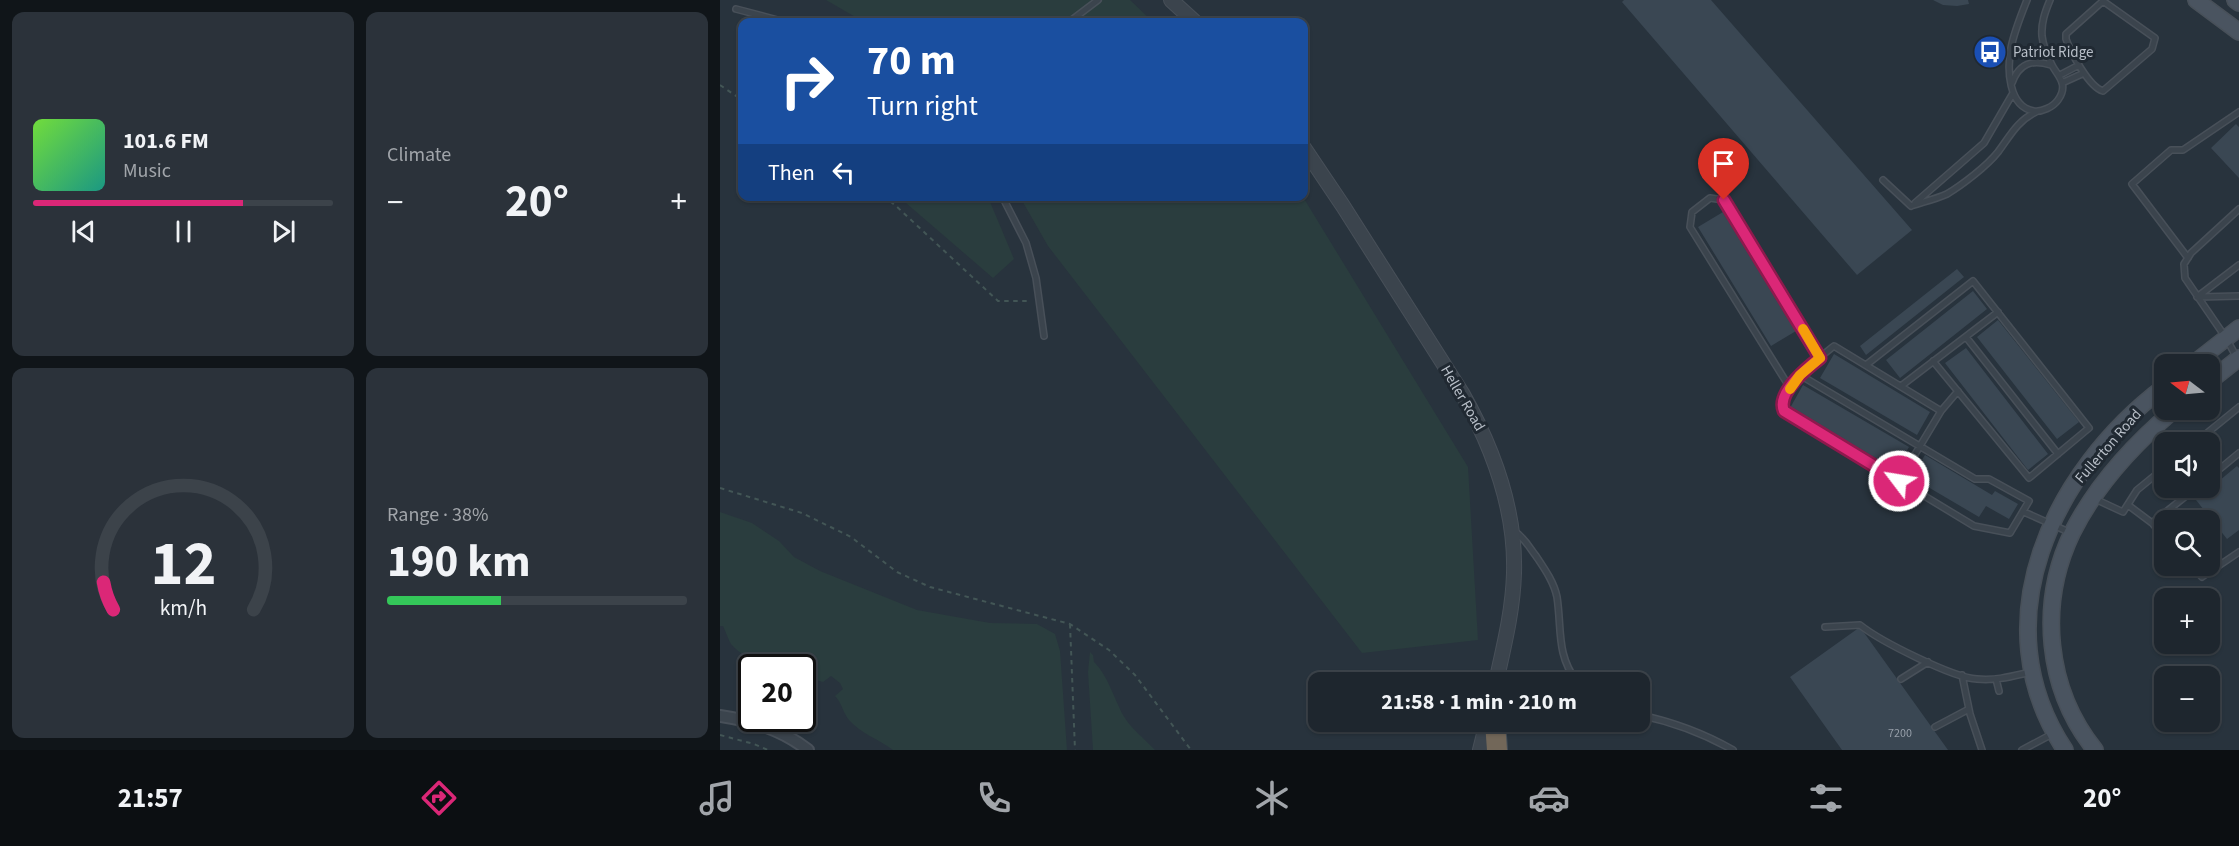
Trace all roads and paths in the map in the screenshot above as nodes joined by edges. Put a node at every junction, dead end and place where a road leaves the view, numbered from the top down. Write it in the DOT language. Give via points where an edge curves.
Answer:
graph roads {
  1 [pos="1098,0"];
  2 [pos="1172,0"];
  3 [pos="2027,0"];
  4 [pos="2050,0"];
  5 [pos="2196,0"];
  6 [pos="2235,0"];
  7 [pos="2239,3"];
  8 [pos="736,9"];
  9 [pos="769,18"];
  10 [pos="1074,18"];
  11 [pos="1191,18"];
  12 [pos="2239,32"];
  13 [pos="2051,65"];
  14 [pos="2079,65"];
  15 [pos="2084,73"];
  16 [pos="2060,75"];
  17 [pos="2062,83"];
  18 [pos="2012,84"];
  19 [pos="720,85"];
  20 [pos="2013,92"];
  21 [pos="738,97"];
  22 [pos="2036,112"];
  23 [pos="2239,112"];
  24 [pos="1308,154"];
  25 [pos="1883,180"];
  26 [pos="890,201"];
  27 [pos="1005,201"];
  28 [pos="1911,206"];
  29 [pos="2239,209"];
  30 [pos="2188,258"];
  31 [pos="2239,265"];
  32 [pos="2239,296"];
  33 [pos="2198,297"];
  34 [pos="1040,301"];
  35 [pos="1998,312"];
  36 [pos="2239,328"];
  37 [pos="1044,336"];
  38 [pos="1966,337"];
  39 [pos="2226,338"];
  40 [pos="2206,354"];
  41 [pos="1820,358"];
  42 [pos="2238,359"];
  43 [pos="1933,361"];
  44 [pos="1866,365"];
  45 [pos="2220,373"];
  46 [pos="1800,375"];
  47 [pos="1901,386"];
  48 [pos="1790,388"];
  49 [pos="1958,391"];
  50 [pos="2154,396"];
  51 [pos="2239,407"];
  52 [pos="1941,411"];
  53 [pos="2164,420"];
  54 [pos="2208,432"];
  55 [pos="1921,446"];
  56 [pos="2239,453"];
  57 [pos="2058,454"];
  58 [pos="2220,469"];
  59 [pos="2154,476"];
  60 [pos="1899,481"];
  61 [pos="720,488"];
  62 [pos="2093,498"];
  63 [pos="2183,498"];
  64 [pos="2128,505"];
  65 [pos="2024,512"];
  66 [pos="2152,523"];
  67 [pos="2051,524"];
  68 [pos="2154,525"];
  69 [pos="1512,530"];
  70 [pos="2072,534"];
  71 [pos="2239,552"];
  72 [pos="2220,565"];
  73 [pos="1070,624"];
  74 [pos="1826,627"];
  75 [pos="1929,662"];
  76 [pos="1498,672"];
  77 [pos="1570,672"];
  78 [pos="2031,672"];
  79 [pos="1962,675"];
  80 [pos="1901,679"];
  81 [pos="1996,679"];
  82 [pos="1999,691"];
  83 [pos="1969,709"];
  84 [pos="720,716"];
  85 [pos="1650,718"];
  86 [pos="1935,727"];
  87 [pos="1484,732"];
  88 [pos="1496,732"];
  89 [pos="2054,733"];
  90 [pos="720,735"];
  91 [pos="768,750"];
  92 [pos="808,750"];
  93 [pos="1075,750"];
  94 [pos="1191,750"];
  95 [pos="1480,750"];
  96 [pos="1497,750"];
  97 [pos="1733,750"];
  98 [pos="1982,750"];
  99 [pos="2022,750"];
  100 [pos="2066,750"];
  101 [pos="2095,750"];
  1 -- 10 [label="lane"];
  2 -- 11 [label="street"];
  3 -- 18 [label="lane" via="2011,45"];
  4 -- 13 [label="lane" via="2042,37"];
  5 -- 12 [label="main road"];
  6 -- 7 [label="main road"];
  8 -- 9 [label="lane"];
  13 -- 16 [label="lane"];
  13 -- 18 [label="lane" via="2039,61 2026,63 2016,72"];
  14 -- 15 [label="lane"];
  14 -- 15 [label="lane" via="2066,34 2103,1 2155,38 2152,49 2103,91"];
  14 -- 16 [label="lane"];
  15 -- 17 [label="lane"];
  16 -- 17 [label="lane"];
  17 -- 22 [label="lane" via="2058,100 2048,109"];
  18 -- 20 [label="lane"];
  19 -- 21 [label="path"];
  20 -- 22 [label="lane" via="2023,107"];
  20 -- 28 [label="lane" via="1984,143"];
  22 -- 28 [label="lane" via="2016,125 1989,161 1957,187"];
  23 -- 30 [label="lane" via="2183,150 2171,150 2132,184"];
  24 -- 69 [label="street, Heller Road" via="1478,422 1494,459"];
  25 -- 28 [label="lane"];
  26 -- 34 [label="path" via="998,301"];
  27 -- 34 [label="lane" via="1026,243"];
  29 -- 30 [label="lane"];
  30 -- 33 [label="lane" via="2184,264 2185,278"];
  31 -- 33 [label="lane"];
  32 -- 33 [label="lane"];
  33 -- 39 [label="lane"];
  34 -- 37 [label="lane"];
  35 -- 38 [label="lane"];
  35 -- 44 [label="lane" via="1973,281"];
  35 -- 57 [label="lane" via="2089,428"];
  36 -- 39 [label="main road"];
  38 -- 43 [label="lane"];
  38 -- 57 [label="lane"];
  39 -- 40 [label="main road"];
  39 -- 42 [label="lane"];
  41 -- 44 [label="lane" via="1834,346"];
  41 -- 46 [label="lane"];
  41 -- 48 [label="lane" via="1724,200 1710,198 1692,212 1690,227"];
  42 -- 45 [label="main road"];
  43 -- 47 [label="lane"];
  43 -- 49 [label="lane"];
  44 -- 47 [label="lane"];
  46 -- 48 [label="lane"];
  46 -- 55 [label="lane"];
  47 -- 52 [label="lane"];
  48 -- 60 [label="lane" via="1782,400 1784,411"];
  49 -- 52 [label="lane"];
  49 -- 57 [label="lane" via="2029,478"];
  50 -- 67 [label="main road, Fullerton Road" via="2094,457"];
  51 -- 54 [label="lane"];
  52 -- 55 [label="lane"];
  53 -- 62 [label="main road, Fullerton Road" via="2129,453"];
  55 -- 60 [label="lane"];
  55 -- 65 [label="lane" via="1976,479 1989,479 2029,501"];
  56 -- 58 [label="lane"];
  59 -- 64 [label="lane" via="2137,490"];
  60 -- 65 [label="lane" via="1974,526 2010,533"];
  61 -- 73 [label="path" via="812,518 851,537 897,572 930,587"];
  62 -- 64 [label="lane" via="2123,512"];
  62 -- 70 [label="main road, Fullerton Road"];
  63 -- 66 [label="lane"];
  64 -- 66 [label="lane"];
  65 -- 67 [label="lane"];
  66 -- 68 [label="lane"];
  67 -- 70 [label="lane"];
  67 -- 78 [label="main road, Fullerton Road" via="2030,593"];
  69 -- 76 [label="street, Heller Road" via="1510,622"];
  69 -- 77 [label="lane" via="1525,540 1544,568 1556,595 1561,650"];
  70 -- 101 [label="main road, Fullerton Road" via="2054,591 2052,648 2067,704"];
  71 -- 72 [label="lane"];
  73 -- 93 [label="path"];
  73 -- 94 [label="path" via="1109,650 1135,675"];
  74 -- 75 [label="lane" via="1860,625 1874,636"];
  75 -- 79 [label="lane"];
  75 -- 80 [label="lane"];
  78 -- 81 [label="lane"];
  78 -- 89 [label="main road, Fullerton Road"];
  79 -- 81 [label="lane"];
  79 -- 83 [label="lane"];
  81 -- 82 [label="lane"];
  83 -- 86 [label="lane"];
  83 -- 98 [label="lane"];
  84 -- 92 [label="street" via="755,722"];
  85 -- 97 [label="lane" via="1684,726"];
  87 -- 95 [label="street"];
  88 -- 96 [label="highway"];
  89 -- 99 [label="lane"];
  89 -- 100 [label="main road, Fullerton Road"];
  90 -- 91 [label="path"];
}
